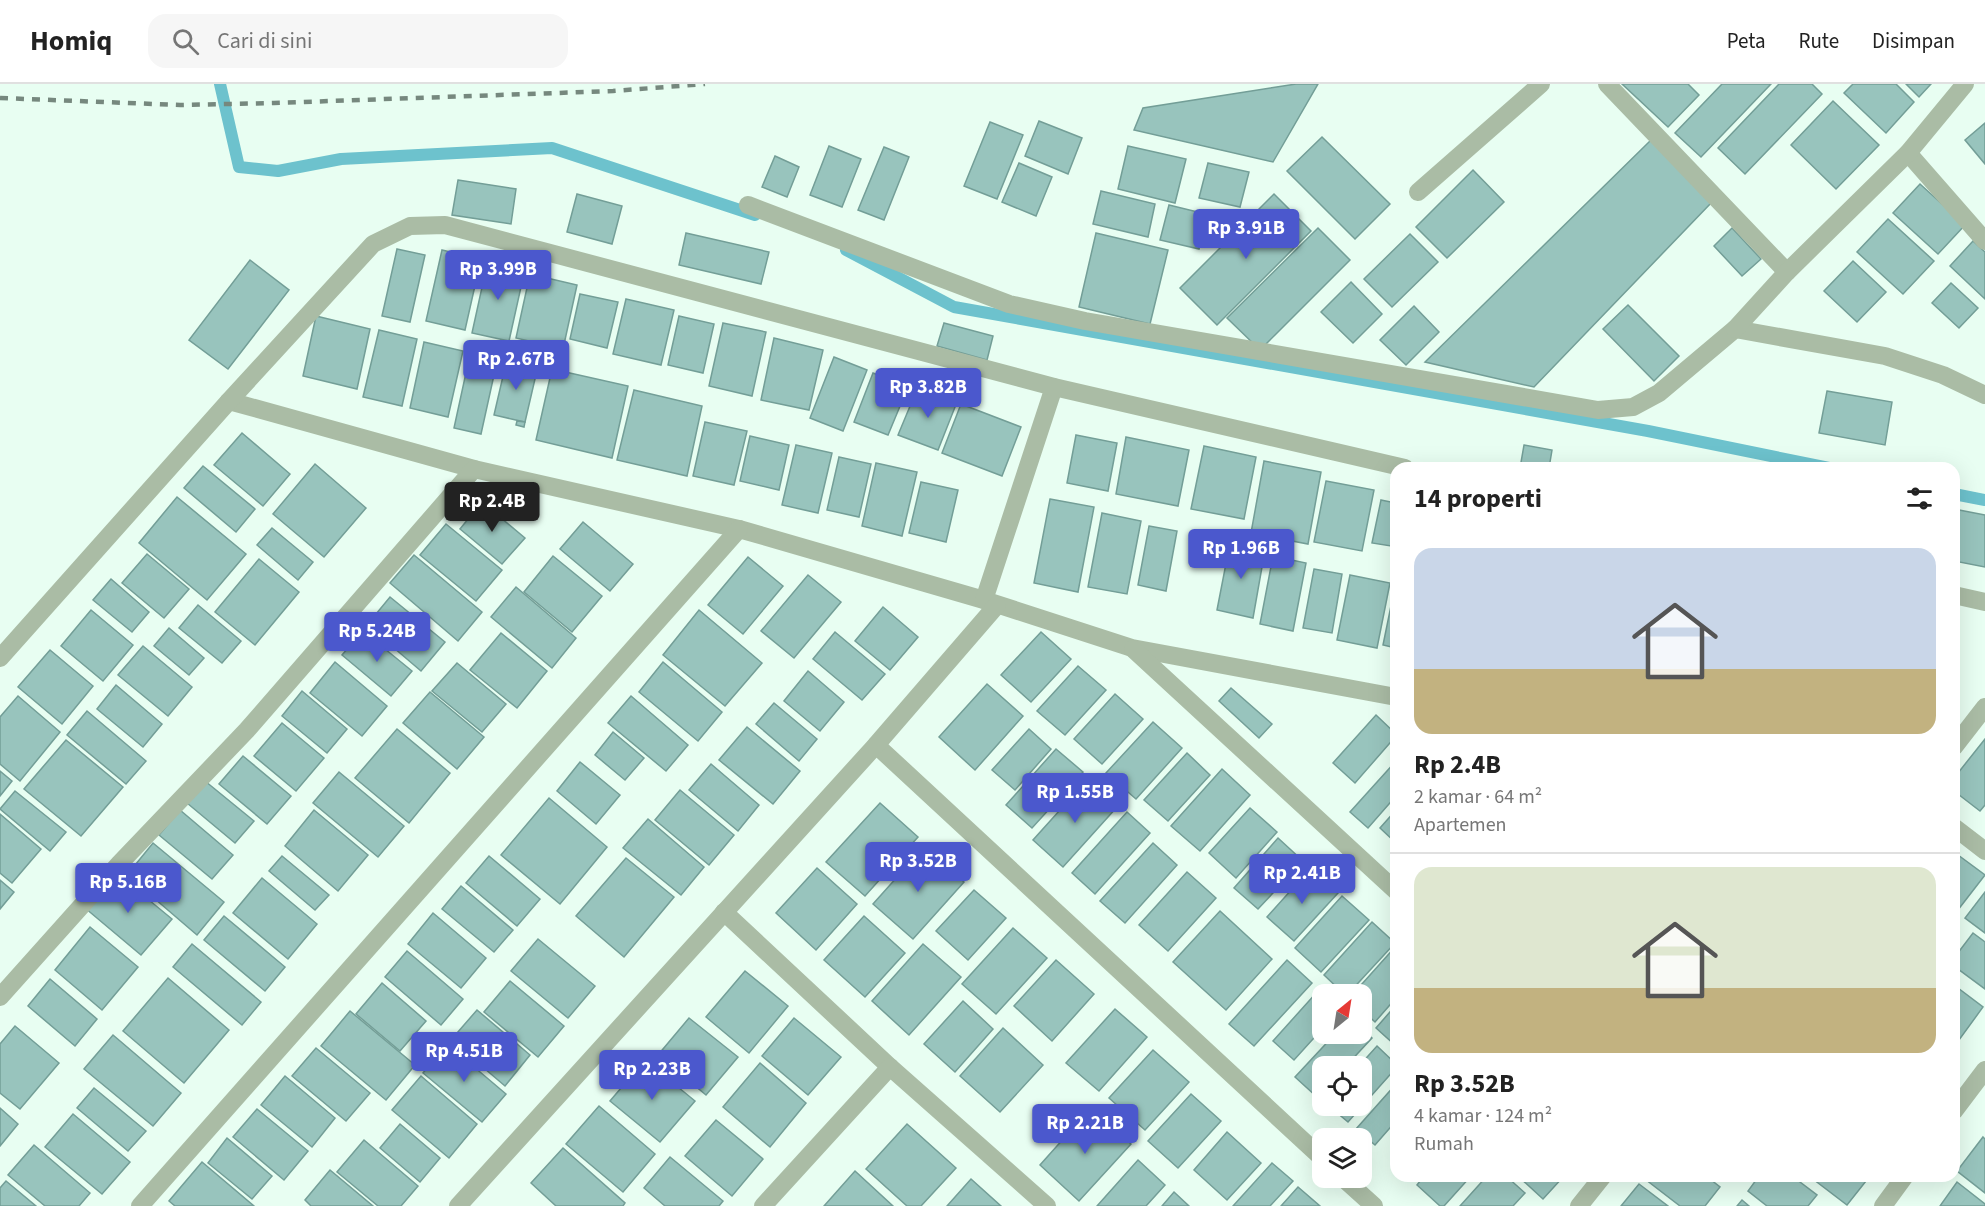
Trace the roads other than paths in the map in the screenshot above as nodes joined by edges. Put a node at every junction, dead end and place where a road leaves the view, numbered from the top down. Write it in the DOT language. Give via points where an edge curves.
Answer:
graph roads {
  1 [pos="1541,84"];
  2 [pos="1607,84"];
  3 [pos="1965,84"];
  4 [pos="1908,153"];
  5 [pos="1418,192"];
  6 [pos="748,205"];
  7 [pos="1985,241"];
  8 [pos="1787,272"];
  9 [pos="1735,329"];
  10 [pos="1054,387"];
  11 [pos="1985,395"];
  12 [pos="230,401"];
  13 [pos="1390,465"];
  14 [pos="474,468"];
  15 [pos="739,529"];
  16 [pos="1960,596"];
  17 [pos="991,602"];
  18 [pos="1985,602"];
  19 [pos="1132,648"];
  20 [pos="0,658"];
  21 [pos="1390,696"];
  22 [pos="1985,707"];
  23 [pos="1960,739"];
  24 [pos="876,745"];
  25 [pos="1960,832"];
  26 [pos="1985,851"];
  27 [pos="1390,885"];
  28 [pos="724,912"];
  29 [pos="0,997"];
  30 [pos="890,1067"];
  31 [pos="1985,1070"];
  32 [pos="1960,1103"];
  33 [pos="1312,1149"];
  34 [pos="1598,1182"];
  35 [pos="1901,1182"];
  36 [pos="1354,1188"];
  37 [pos="140,1206"];
  38 [pos="458,1206"];
  39 [pos="763,1206"];
  40 [pos="1047,1206"];
  41 [pos="1374,1206"];
  42 [pos="1579,1206"];
  43 [pos="1883,1206"];
  1 -- 5 [label="street"];
  2 -- 8 [label="street"];
  3 -- 4 [label="street"];
  4 -- 7 [label="street"];
  4 -- 8 [label="street"];
  6 -- 9 [label="street" via="1009,304 1599,410 1633,407 1659,393"];
  8 -- 9 [label="street"];
  9 -- 11 [label="street" via="1885,356 1942,375"];
  10 -- 12 [label="street" via="445,225 410,226 373,244"];
  10 -- 13 [label="street"];
  10 -- 17 [label="street"];
  12 -- 14 [label="street"];
  12 -- 20 [label="street"];
  14 -- 15 [label="street"];
  14 -- 29 [label="street" via="247,730"];
  15 -- 17 [label="street"];
  15 -- 37 [label="street"];
  16 -- 18 [label="street"];
  17 -- 19 [label="street"];
  17 -- 24 [label="street"];
  19 -- 21 [label="street"];
  19 -- 27 [label="street"];
  22 -- 23 [label="street"];
  24 -- 28 [label="street"];
  24 -- 33 [label="street"];
  25 -- 26 [label="street"];
  28 -- 30 [label="street"];
  28 -- 38 [label="street"];
  30 -- 39 [label="street"];
  30 -- 40 [label="street"];
  31 -- 32 [label="street"];
  34 -- 42 [label="street"];
  35 -- 43 [label="street"];
  36 -- 41 [label="street"];
}
